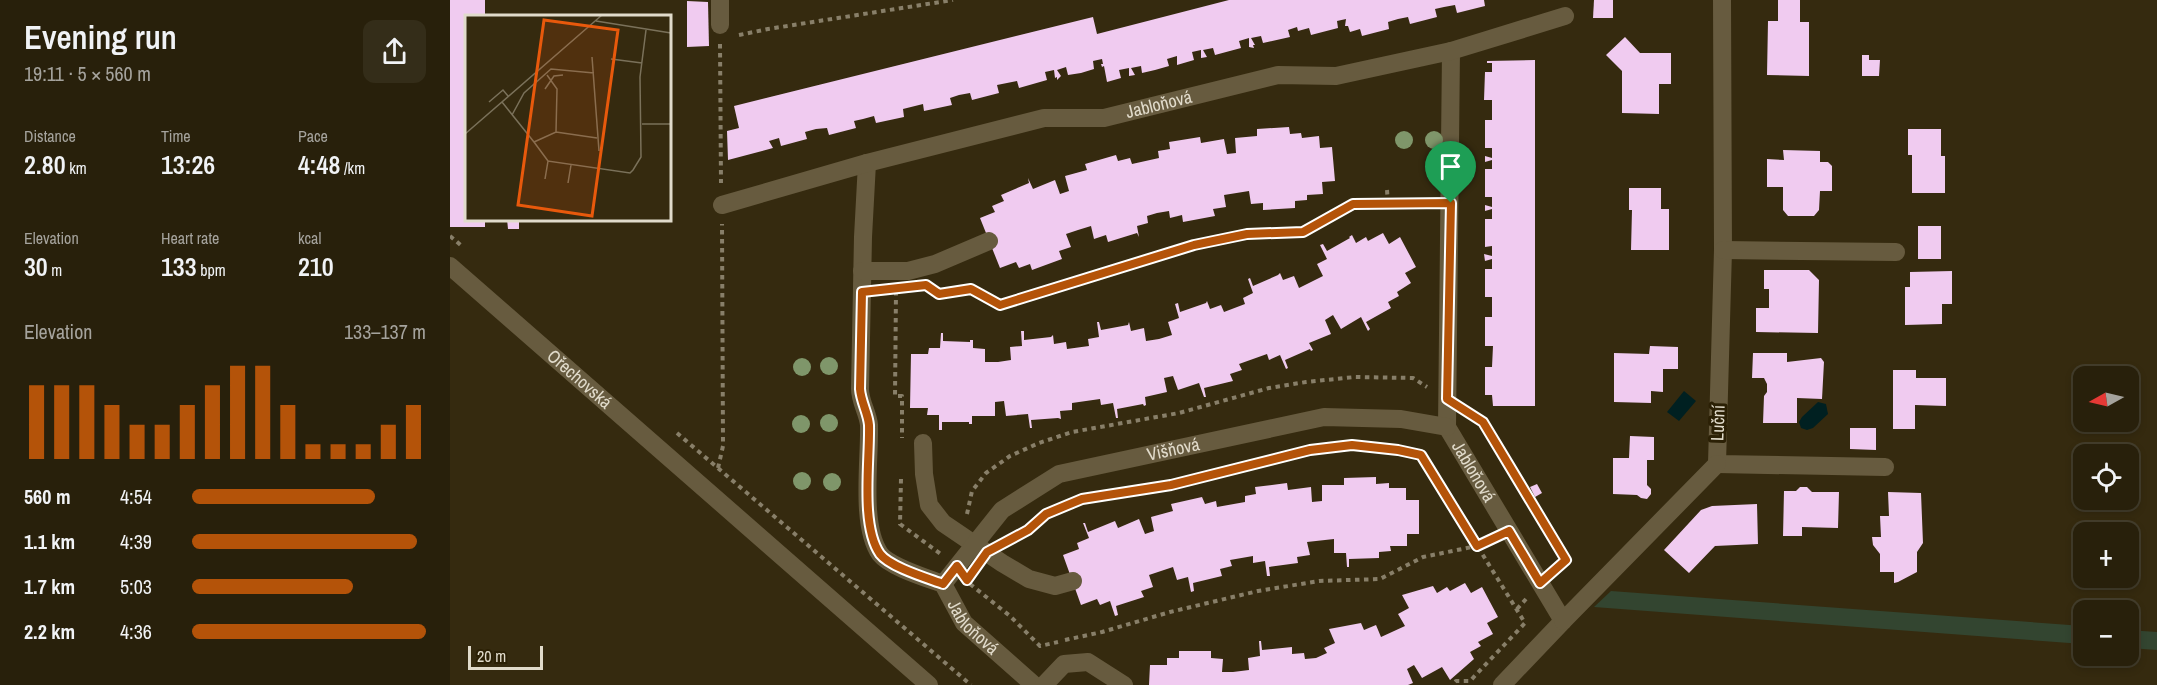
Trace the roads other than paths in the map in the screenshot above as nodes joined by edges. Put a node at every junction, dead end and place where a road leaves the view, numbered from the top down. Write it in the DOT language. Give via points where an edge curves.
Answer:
graph roads {
  1 [pos="720,0"];
  2 [pos="1722,0"];
  3 [pos="1565,15"];
  4 [pos="720,32"];
  5 [pos="1451,51"];
  6 [pos="867,163"];
  7 [pos="722,205"];
  8 [pos="989,241"];
  9 [pos="1722,250"];
  10 [pos="1896,252"];
  11 [pos="450,266"];
  12 [pos="862,271"];
  13 [pos="1447,427"];
  14 [pos="923,442"];
  15 [pos="1717,464"];
  16 [pos="1885,467"];
  17 [pos="981,548"];
  18 [pos="1072,580"];
  19 [pos="943,584"];
  20 [pos="1563,621"];
  21 [pos="929,685"];
  22 [pos="1034,685"];
  23 [pos="1044,685"];
  24 [pos="1124,685"];
  25 [pos="1502,685"];
  1 -- 4 [label="street"];
  2 -- 9 [label="street, Luční"];
  3 -- 5 [label="street, Jabloňová"];
  5 -- 6 [label="street, Jabloňová" via="1336,76 1278,75 1104,118 1044,118"];
  5 -- 13 [label="street, Jabloňová"];
  6 -- 7 [label="street, Jabloňová"];
  6 -- 12 [label="street, Jabloňová"];
  8 -- 12 [label="street" via="908,271"];
  9 -- 10 [label="street"];
  9 -- 15 [label="street, Luční"];
  11 -- 21 [label="street, Ořechovská"];
  12 -- 19 [label="street, Jabloňová" via="860,397 869,422 868,524 881,554 907,571"];
  13 -- 17 [label="street, Višňová" via="1401,419 1324,417 1059,474 1002,510"];
  13 -- 20 [label="street, Jabloňová"];
  14 -- 17 [label="street" via="929,505 943,523"];
  15 -- 16 [label="street, Luční"];
  15 -- 20 [label="street"];
  17 -- 18 [label="street" via="1029,579 1055,586"];
  17 -- 19 [label="street, Višňová" via="957,566"];
  19 -- 22 [label="street, Jabloňová" via="964,623"];
  20 -- 25 [label="street"];
  23 -- 24 [label="street" via="1064,664 1088,662"];
}
